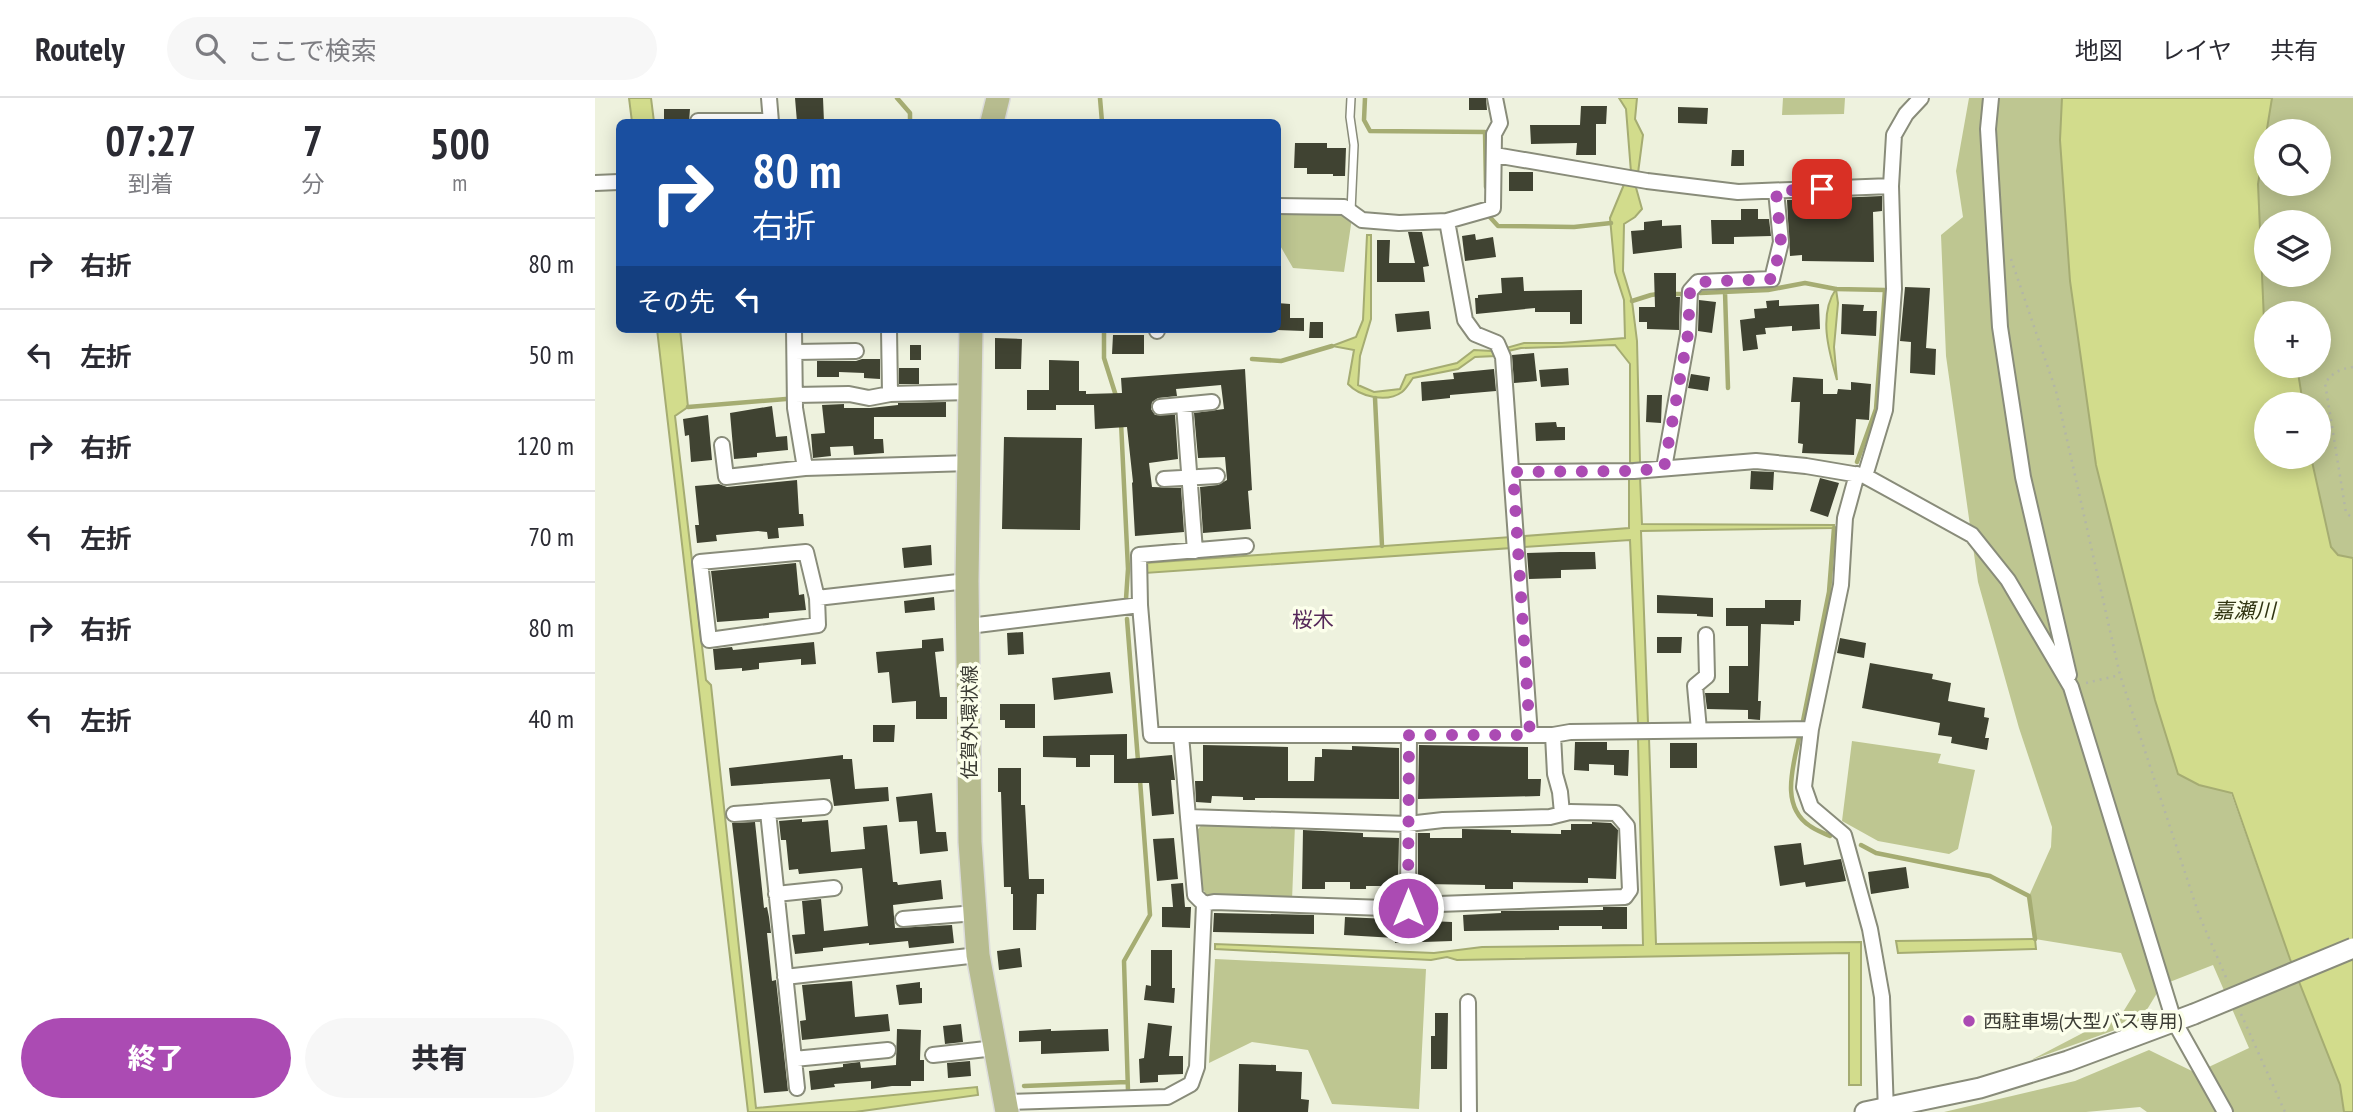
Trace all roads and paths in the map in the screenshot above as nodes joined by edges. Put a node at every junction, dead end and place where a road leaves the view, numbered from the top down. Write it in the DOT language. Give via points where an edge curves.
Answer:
graph roads {
  1 [pos="769,98"];
  2 [pos="997,98"];
  3 [pos="1351,98"];
  4 [pos="1495,98"];
  5 [pos="1921,98"];
  6 [pos="1991,98"];
  7 [pos="771,119"];
  8 [pos="993,119"];
  9 [pos="1495,155"];
  10 [pos="616,182"];
  11 [pos="595,183"];
  12 [pos="1891,186"];
  13 [pos="1776,191"];
  14 [pos="1281,206"];
  15 [pos="1351,212"];
  16 [pos="1447,221"];
  17 [pos="2009,251"];
  18 [pos="794,333"];
  19 [pos="889,333"];
  20 [pos="971,333"];
  21 [pos="856,351"];
  22 [pos="795,352"];
  23 [pos="2353,367"];
  24 [pos="970,392"];
  25 [pos="890,394"];
  26 [pos="795,395"];
  27 [pos="1212,402"];
  28 [pos="1184,405"];
  29 [pos="1160,407"];
  30 [pos="722,445"];
  31 [pos="970,463"];
  32 [pos="805,468"];
  33 [pos="1664,468"];
  34 [pos="1513,472"];
  35 [pos="1861,475"];
  36 [pos="1217,476"];
  37 [pos="1189,477"];
  38 [pos="1164,478"];
  39 [pos="2353,518"];
  40 [pos="1247,546"];
  41 [pos="1195,551"];
  42 [pos="967,581"];
  43 [pos="817,598"];
  44 [pos="1140,605"];
  45 [pos="969,626"];
  46 [pos="1706,635"];
  47 [pos="2120,675"];
  48 [pos="2071,687"];
  49 [pos="1811,729"];
  50 [pos="1699,730"];
  51 [pos="1181,735"];
  52 [pos="1409,735"];
  53 [pos="1530,735"];
  54 [pos="1553,735"];
  55 [pos="824,807"];
  56 [pos="768,812"];
  57 [pos="1562,813"];
  58 [pos="734,814"];
  59 [pos="1188,817"];
  60 [pos="1408,824"];
  61 [pos="834,888"];
  62 [pos="776,894"];
  63 [pos="1204,904"];
  64 [pos="1408,908"];
  65 [pos="975,913"];
  66 [pos="903,919"];
  67 [pos="2353,948"];
  68 [pos="978,955"];
  69 [pos="785,977"];
  70 [pos="2231,989"];
  71 [pos="1468,1002"];
  72 [pos="2241,1014"];
  73 [pos="2174,1021"];
  74 [pos="995,1048"];
  75 [pos="888,1050"];
  76 [pos="933,1055"];
  77 [pos="794,1059"];
  78 [pos="797,1088"];
  79 [pos="1006,1107"];
  80 [pos="1886,1110"];
  81 [pos="1469,1112"];
  82 [pos="1865,1112"];
  83 [pos="2225,1112"];
  84 [pos="2285,1112"];
  1 -- 7 [label="street"];
  2 -- 8 [label="main road"];
  3 -- 15 [label="lane" via="1355,145"];
  4 -- 9 [label="street" via="1500,123 1494,134"];
  5 -- 12 [label="street" via="1894,135"];
  6 -- 48 [label="street" via="1988,129 2000,327 2023,477"];
  9 -- 13 [label="street" via="1647,181 1738,192"];
  9 -- 16 [label="street" via="1493,208"];
  10 -- 11 [label="street"];
  12 -- 13 [label="street"];
  12 -- 35 [label="street" via="1895,289 1885,410"];
  13 -- 33 [label="street" via="1781,242 1773,279 1698,282 1690,292 1688,334"];
  14 -- 15 [label="street" via="1344,207"];
  15 -- 16 [label="street" via="1362,219 1399,223"];
  16 -- 34 [label="street" via="1465,320 1475,334 1497,343 1503,357"];
  17 -- 47 [label="path" via="2056,391"];
  18 -- 22 [label="street"];
  19 -- 25 [label="street"];
  20 -- 24 [label="main road, 佐賀外環状線"];
  21 -- 22 [label="street"];
  22 -- 26 [label="street"];
  23 -- 39 [label="path" via="2340,369 2325,383 2346,513"];
  24 -- 25 [label="street"];
  24 -- 31 [label="main road, 佐賀外環状線"];
  25 -- 26 [label="street" via="869,398"];
  26 -- 32 [label="street"];
  27 -- 28 [label="street"];
  28 -- 29 [label="street"];
  28 -- 37 [label="street"];
  30 -- 32 [label="street" via="726,477"];
  31 -- 32 [label="street"];
  31 -- 42 [label="main road, 佐賀外環状線"];
  33 -- 34 [label="street"];
  33 -- 35 [label="street" via="1756,461"];
  34 -- 53 [label="street"];
  35 -- 48 [label="street" via="1972,534 2007,580"];
  35 -- 49 [label="street" via="1845,518 1841,585"];
  36 -- 37 [label="street"];
  37 -- 38 [label="street"];
  37 -- 41 [label="street"];
  40 -- 41 [label="street"];
  41 -- 44 [label="street" via="1139,555"];
  42 -- 43 [label="street"];
  42 -- 45 [label="main road, 佐賀外環状線"];
  43 -- 43 [label="street" via="818,625 709,640 700,562 806,552"];
  44 -- 45 [label="street"];
  44 -- 51 [label="street" via="1151,735"];
  45 -- 65 [label="main road, 佐賀外環状線" via="970,842"];
  46 -- 50 [label="street" via="1707,676 1695,686"];
  47 -- 48 [label="path"];
  47 -- 70 [label="path" via="2199,915"];
  48 -- 73 [label="street"];
  49 -- 50 [label="street"];
  49 -- 80 [label="street" via="1804,787 1811,807 1844,835 1870,929 1882,997"];
  50 -- 54 [label="street"];
  51 -- 52 [label="street"];
  51 -- 59 [label="street"];
  52 -- 53 [label="street"];
  52 -- 60 [label="street"];
  53 -- 54 [label="street"];
  54 -- 57 [label="street"];
  55 -- 56 [label="street"];
  56 -- 58 [label="street"];
  56 -- 62 [label="street"];
  57 -- 60 [label="street"];
  57 -- 64 [label="street" via="1616,813 1627,826 1630,890 1625,897"];
  59 -- 60 [label="street"];
  59 -- 63 [label="street" via="1195,895"];
  60 -- 64 [label="street"];
  61 -- 62 [label="street"];
  62 -- 69 [label="street"];
  63 -- 64 [label="street"];
  63 -- 79 [label="street" via="1197,1067 1191,1084 1167,1097"];
  65 -- 66 [label="street"];
  65 -- 68 [label="main road, 佐賀外環状線"];
  67 -- 73 [label="street, bridge"];
  68 -- 69 [label="street"];
  68 -- 74 [label="main road, 佐賀外環状線"];
  69 -- 77 [label="street"];
  71 -- 81 [label="street"];
  72 -- 84 [label="path"];
  73 -- 80 [label="street" via="2068,1061"];
  73 -- 83 [label="street"];
  74 -- 76 [label="street"];
  74 -- 79 [label="main road, 佐賀外環状線"];
  75 -- 77 [label="street"];
  77 -- 78 [label="street"];
  80 -- 82 [label="street"];
}
